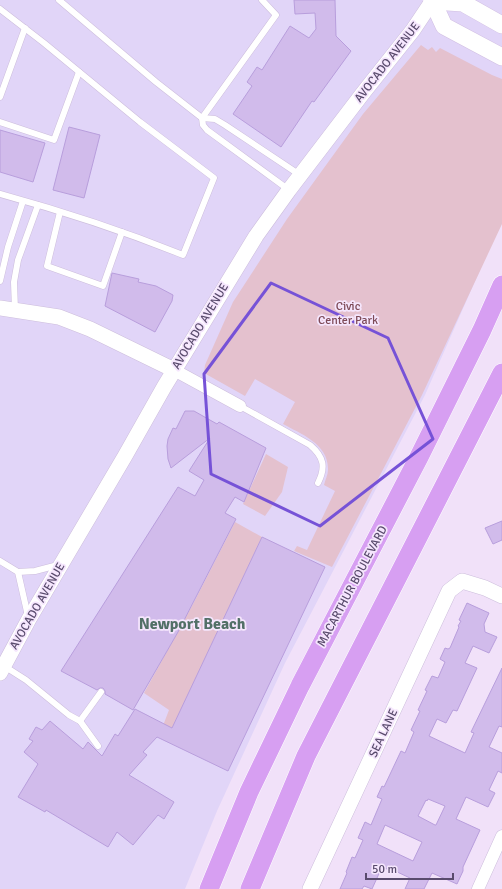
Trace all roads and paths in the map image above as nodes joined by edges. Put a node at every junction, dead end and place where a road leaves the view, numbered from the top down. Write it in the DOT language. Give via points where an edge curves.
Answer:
graph roads {
  1 [pos="59,0"];
  2 [pos="262,0"];
  3 [pos="432,0"];
  4 [pos="0,10"];
  5 [pos="502,25"];
  6 [pos="25,28"];
  7 [pos="502,57"];
  8 [pos="79,72"];
  9 [pos="0,97"];
  10 [pos="202,118"];
  11 [pos="0,122"];
  12 [pos="300,175"];
  13 [pos="289,190"];
  14 [pos="0,194"];
  15 [pos="23,201"];
  16 [pos="38,205"];
  17 [pos="60,212"];
  18 [pos="122,232"];
  19 [pos="0,281"];
  20 [pos="502,286"];
  21 [pos="0,308"];
  22 [pos="15,310"];
  23 [pos="174,370"];
  24 [pos="502,373"];
  25 [pos="240,406"];
  26 [pos="318,484"];
  27 [pos="0,561"];
  28 [pos="61,564"];
  29 [pos="18,572"];
  30 [pos="502,596"];
  31 [pos="29,619"];
  32 [pos="2,669"];
  33 [pos="101,692"];
  34 [pos="80,721"];
  35 [pos="98,746"];
  36 [pos="502,836"];
  37 [pos="209,889"];
  38 [pos="250,889"];
  39 [pos="310,889"];
  40 [pos="478,889"];
  1 -- 10 [label="lane"];
  2 -- 10 [label="lane" via="276,15"];
  3 -- 5 [label="main road" via="463,4"];
  3 -- 7 [label="main road" via="444,26"];
  3 -- 12 [label="street, AVOCADO AVENUE" via="413,30"];
  4 -- 6 [label="lane"];
  6 -- 8 [label="lane"];
  6 -- 9 [label="lane"];
  8 -- 11 [label="lane" via="54,140"];
  8 -- 18 [label="lane" via="214,178 183,254"];
  10 -- 12 [label="lane" via="215,119"];
  10 -- 13 [label="lane" via="207,130"];
  12 -- 13 [label="street, AVOCADO AVENUE"];
  13 -- 23 [label="street, AVOCADO AVENUE" via="235,270"];
  14 -- 15 [label="lane"];
  15 -- 16 [label="lane"];
  15 -- 19 [label="lane"];
  16 -- 17 [label="lane"];
  16 -- 22 [label="lane" via="18,260 14,282"];
  17 -- 18 [label="lane"];
  17 -- 18 [label="lane" via="47,266 103,286"];
  20 -- 37 [label="main road, MACARTHUR BOULEVARD" via="419,457 296,693 249,792"];
  21 -- 22 [label="street"];
  22 -- 23 [label="street" via="59,317 90,329"];
  23 -- 25 [label="street"];
  23 -- 28 [label="street, AVOCADO AVENUE"];
  24 -- 38 [label="main road" via="306,756"];
  25 -- 26 [label="lane" via="318,452 323,471"];
  27 -- 29 [label="lane"];
  28 -- 29 [label="lane" via="35,571"];
  28 -- 31 [label="street, AVOCADO AVENUE"];
  29 -- 31 [label="lane"];
  30 -- 39 [label="street, SEA LANE" via="462,581 449,591"];
  31 -- 32 [label="street, AVOCADO AVENUE"];
  32 -- 34 [label="lane" via="26,680 69,716"];
  33 -- 34 [label="lane"];
  34 -- 35 [label="lane"];
  36 -- 40 [label="street"];
}
